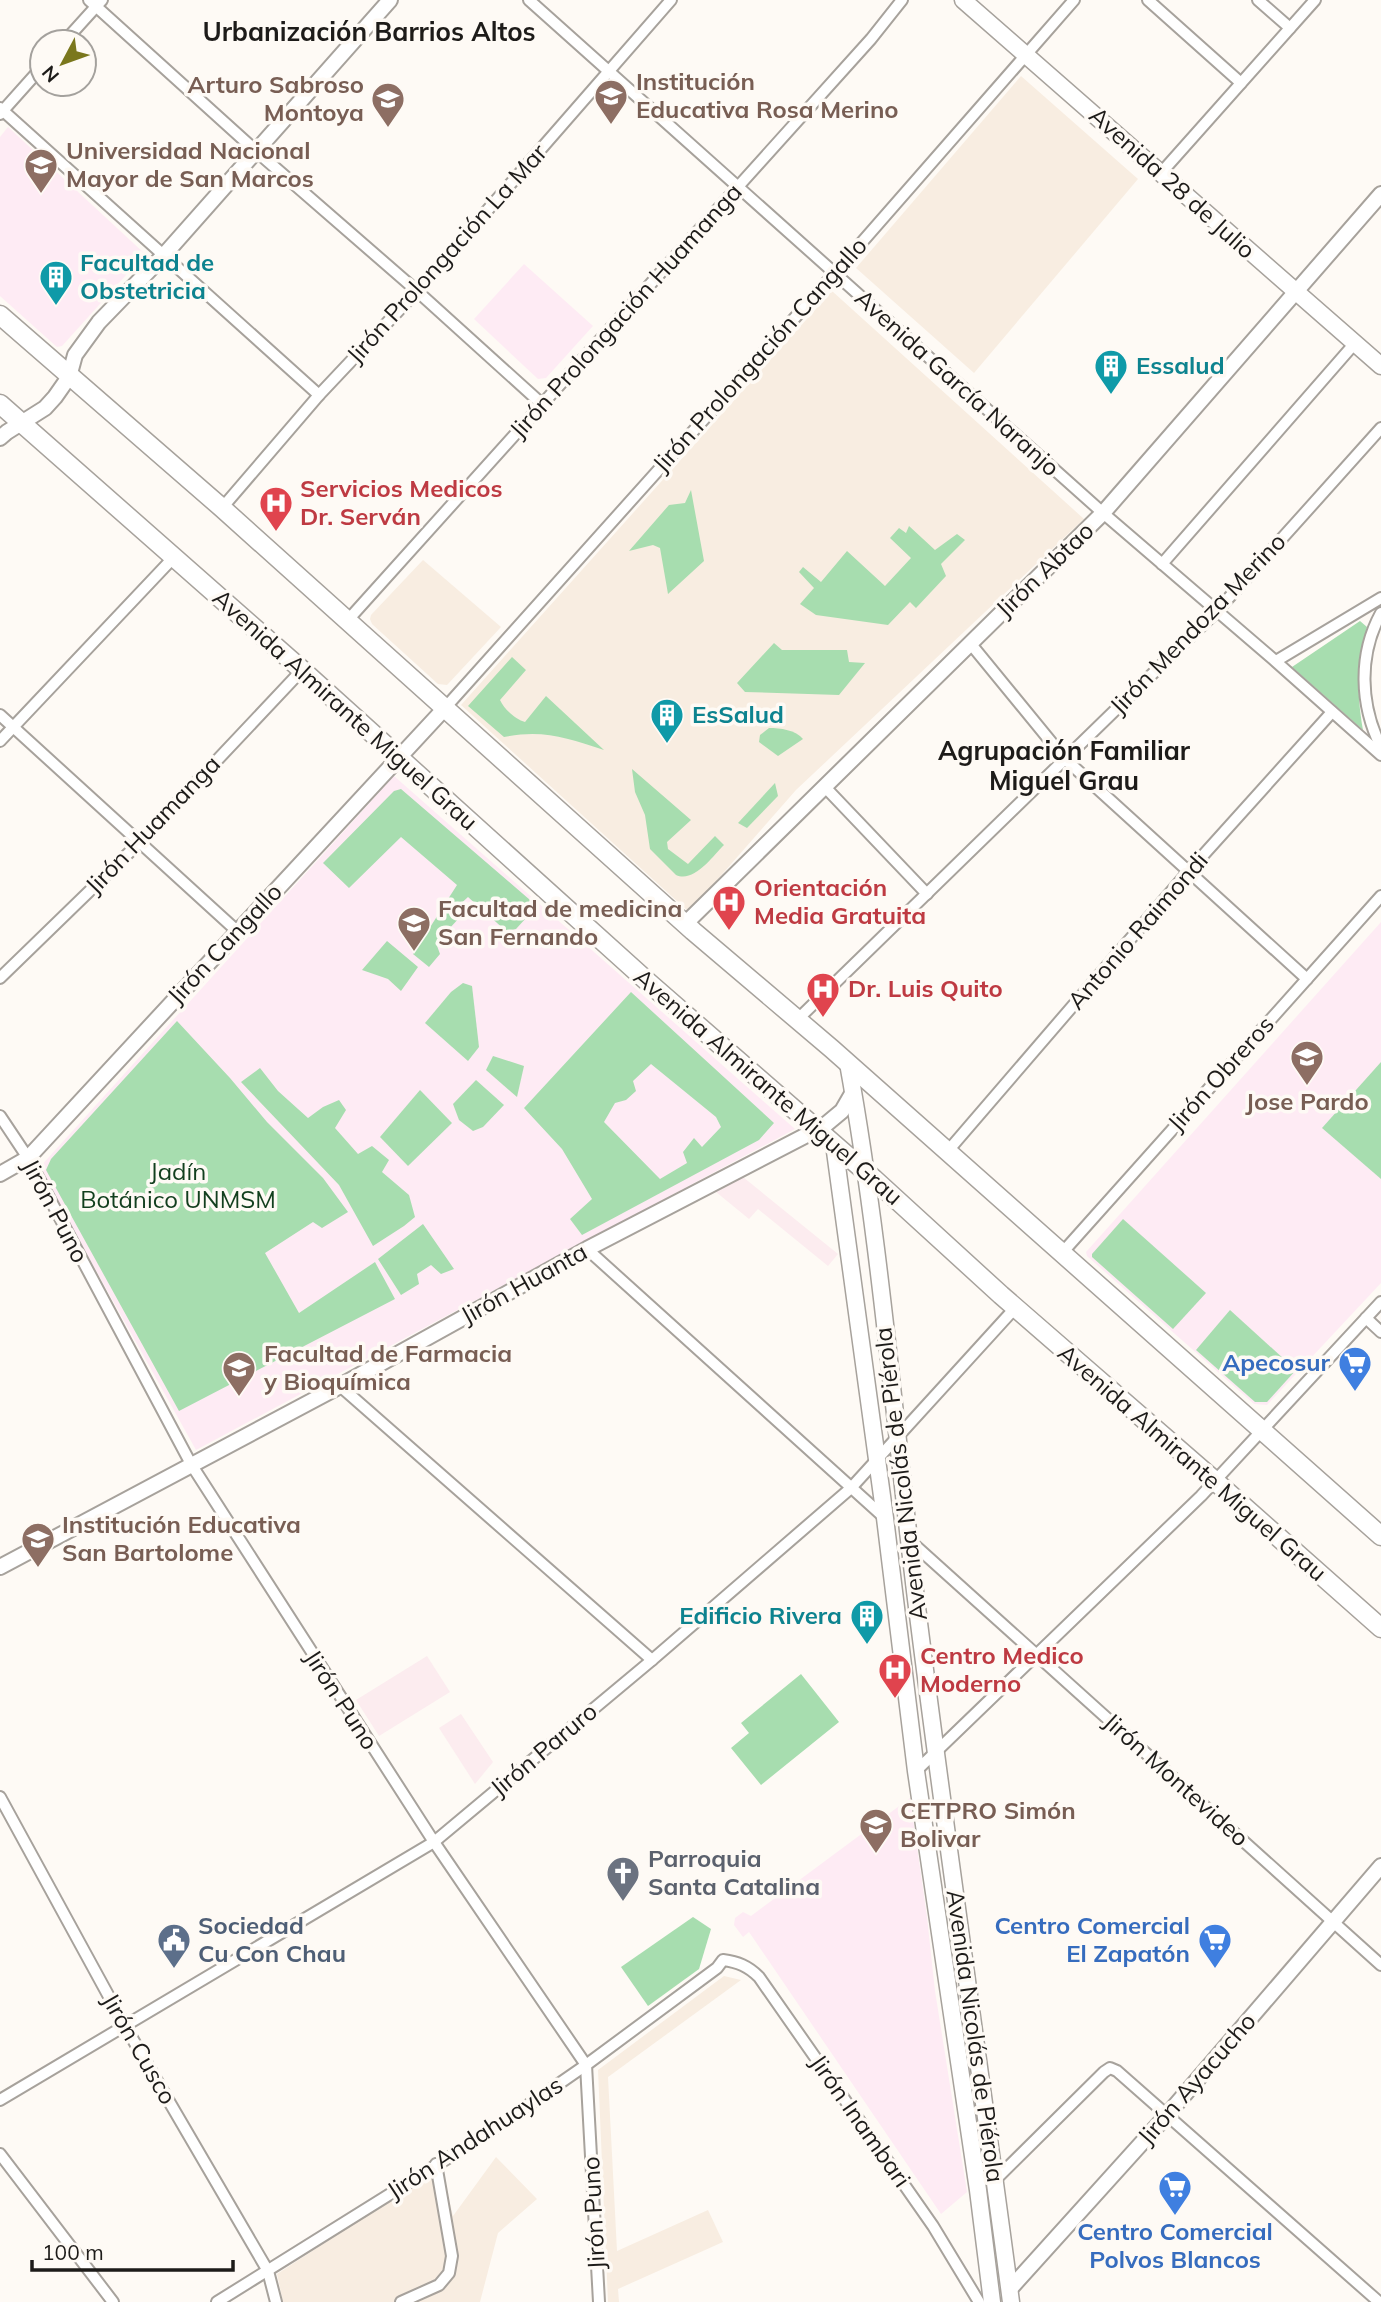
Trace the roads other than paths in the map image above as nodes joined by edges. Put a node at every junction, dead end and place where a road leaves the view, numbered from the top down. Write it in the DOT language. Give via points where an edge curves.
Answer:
graph roads {
  1 [pos="390,0"];
  2 [pos="529,0"];
  3 [pos="671,0"];
  4 [pos="902,0"];
  5 [pos="964,0"];
  6 [pos="1073,0"];
  7 [pos="1148,0"];
  8 [pos="1258,0"];
  9 [pos="1315,0"];
  10 [pos="96,2"];
  11 [pos="75,28"];
  12 [pos="1290,28"];
  13 [pos="1026,54"];
  14 [pos="609,71"];
  15 [pos="28,82"];
  16 [pos="1241,83"];
  17 [pos="1,111"];
  18 [pos="256,151"];
  19 [pos="1161,173"];
  20 [pos="738,187"];
  21 [pos="1381,194"];
  22 [pos="165,254"];
  23 [pos="835,273"];
  24 [pos="417,291"];
  25 [pos="1295,292"];
  26 [pos="0,315"];
  27 [pos="1355,343"];
  28 [pos="1381,366"];
  29 [pos="69,377"];
  30 [pos="319,395"];
  31 [pos="0,404"];
  32 [pos="543,405"];
  33 [pos="21,423"];
  34 [pos="1381,428"];
  35 [pos="0,438"];
  36 [pos="222,508"];
  37 [pos="1103,513"];
  38 [pos="174,557"];
  39 [pos="1162,564"];
  40 [pos="1381,598"];
  41 [pos="1217,611"];
  42 [pos="1381,613"];
  43 [pos="348,621"];
  44 [pos="970,643"];
  45 [pos="1276,662"];
  46 [pos="302,670"];
  47 [pos="441,712"];
  48 [pos="1332,712"];
  49 [pos="0,715"];
  50 [pos="13,728"];
  51 [pos="0,741"];
  52 [pos="1381,747"];
  53 [pos="402,755"];
  54 [pos="1381,755"];
  55 [pos="1065,759"];
  56 [pos="824,786"];
  57 [pos="140,842"];
  58 [pos="1188,872"];
  59 [pos="927,894"];
  60 [pos="1381,896"];
  61 [pos="685,924"];
  62 [pos="237,931"];
  63 [pos="0,978"];
  64 [pos="1307,979"];
  65 [pos="797,1019"];
  66 [pos="848,1063"];
  67 [pos="852,1087"];
  68 [pos="0,1116"];
  69 [pos="820,1127"];
  70 [pos="834,1144"];
  71 [pos="947,1152"];
  72 [pos="28,1158"];
  73 [pos="864,1166"];
  74 [pos="0,1174"];
  75 [pos="586,1249"];
  76 [pos="1062,1253"];
  77 [pos="876,1268"];
  78 [pos="851,1272"];
  79 [pos="1381,1302"];
  80 [pos="1015,1308"];
  81 [pos="1366,1318"];
  82 [pos="1381,1332"];
  83 [pos="340,1386"];
  84 [pos="1259,1435"];
  85 [pos="897,1439"];
  86 [pos="877,1461"];
  87 [pos="191,1464"];
  88 [pos="1218,1478"];
  89 [pos="852,1488"];
  90 [pos="885,1518"];
  91 [pos="1381,1535"];
  92 [pos="909,1540"];
  93 [pos="0,1567"];
  94 [pos="1381,1629"];
  95 [pos="1037,1655"];
  96 [pos="652,1660"];
  97 [pos="935,1753"];
  98 [pos="916,1771"];
  99 [pos="0,1797"];
  100 [pos="434,1842"];
  101 [pos="1381,1866"];
  102 [pos="1332,1921"];
  103 [pos="723,1960"];
  104 [pos="1381,1965"];
  105 [pos="125,2026"];
  106 [pos="586,2065"];
  107 [pos="0,2100"];
  108 [pos="1167,2115"];
  109 [pos="0,2154"];
  110 [pos="436,2164"];
  111 [pos="996,2179"];
  112 [pos="268,2271"];
  113 [pos="1010,2296"];
  114 [pos="113,2302"];
  115 [pos="217,2302"];
  116 [pos="276,2302"];
  117 [pos="401,2302"];
  118 [pos="599,2302"];
  119 [pos="979,2302"];
  120 [pos="992,2302"];
  121 [pos="1379,2302"];
  1 -- 18 [label="street"];
  2 -- 14 [label="street, Avenida García Naranjo"];
  3 -- 14 [label="street, Jirón Prolongación La Mar"];
  4 -- 20 [label="street, Jirón Prolongación Huamanga"];
  5 -- 13 [label="main road, Avenida 28 de Julio"];
  6 -- 13 [label="street, Jirón Prolongación Cangallo"];
  7 -- 16 [label="street"];
  8 -- 12 [label="street"];
  9 -- 12 [label="street"];
  10 -- 11 [label="street"];
  10 -- 18 [label="street"];
  12 -- 16 [label="street"];
  13 -- 19 [label="main road, Avenida 28 de Julio"];
  13 -- 23 [label="street, Jirón Prolongación Cangallo"];
  14 -- 20 [label="street, Avenida García Naranjo"];
  14 -- 24 [label="street, Jirón Prolongación La Mar"];
  15 -- 17 [label="street"];
  16 -- 19 [label="street"];
  17 -- 22 [label="street"];
  18 -- 22 [label="street"];
  18 -- 24 [label="street"];
  19 -- 25 [label="main road, Avenida 28 de Julio"];
  20 -- 23 [label="street, Avenida García Naranjo"];
  20 -- 32 [label="street, Jirón Prolongación Huamanga"];
  21 -- 25 [label="street, Jirón Abtao"];
  22 -- 29 [label="street" via="99,322 75,355"];
  22 -- 30 [label="street"];
  23 -- 37 [label="street, Avenida García Naranjo"];
  23 -- 47 [label="street, Jirón Prolongación Cangallo"];
  24 -- 30 [label="street, Jirón Prolongación La Mar"];
  24 -- 32 [label="street"];
  25 -- 27 [label="main road, Avenida 28 de Julio"];
  25 -- 37 [label="street, Jirón Abtao"];
  26 -- 29 [label="main road"];
  27 -- 28 [label="main road, Avenida 28 de Julio"];
  27 -- 39 [label="street"];
  29 -- 33 [label="street" via="45,408"];
  29 -- 36 [label="main road"];
  30 -- 36 [label="street, Jirón Prolongación La Mar"];
  31 -- 33 [label="main road, Avenida Almirante Miguel Grau"];
  32 -- 43 [label="street, Jirón Prolongación Huamanga"];
  33 -- 35 [label="street"];
  33 -- 38 [label="main road, Avenida Almirante Miguel Grau"];
  34 -- 41 [label="street, Jirón Mendoza Merino"];
  36 -- 43 [label="main road"];
  37 -- 39 [label="street, Avenida García Naranjo"];
  37 -- 44 [label="street, Jirón Abtao"];
  38 -- 46 [label="main road, Avenida Almirante Miguel Grau"];
  38 -- 50 [label="street"];
  39 -- 41 [label="street, Avenida García Naranjo"];
  40 -- 45 [label="street"];
  41 -- 45 [label="street, Avenida García Naranjo"];
  41 -- 55 [label="street, Jirón Mendoza Merino"];
  42 -- 52 [label="street" via="1369,641 1364,682"];
  43 -- 47 [label="main road"];
  44 -- 55 [label="street"];
  44 -- 56 [label="street, Jirón Abtao"];
  45 -- 48 [label="street, Avenida García Naranjo"];
  46 -- 53 [label="main road, Avenida Almirante Miguel Grau"];
  46 -- 57 [label="street, Jirón Huamanga"];
  47 -- 53 [label="street, Jirón Cangallo"];
  47 -- 61 [label="main road"];
  48 -- 54 [label="street, Avenida García Naranjo"];
  48 -- 58 [label="street, Antonio Raimondi"];
  49 -- 50 [label="street"];
  50 -- 51 [label="street"];
  50 -- 57 [label="street"];
  53 -- 62 [label="street, Jirón Cangallo"];
  53 -- 69 [label="main road, Avenida Almirante Miguel Grau" via="648,982"];
  55 -- 58 [label="street"];
  55 -- 59 [label="street, Jirón Mendoza Merino"];
  56 -- 59 [label="street"];
  56 -- 61 [label="street, Jirón Abtao"];
  57 -- 62 [label="street"];
  57 -- 63 [label="street, Jirón Huamanga"];
  58 -- 64 [label="street"];
  58 -- 71 [label="street, Antonio Raimondi"];
  59 -- 65 [label="street, Jirón Mendoza Merino"];
  60 -- 64 [label="street, Jirón Obreros"];
  61 -- 65 [label="main road"];
  62 -- 72 [label="street, Jirón Cangallo"];
  64 -- 76 [label="street, Jirón Obreros"];
  65 -- 66 [label="main road"];
  66 -- 67 [label="main road, Avenida Nicolás de Piérola"];
  66 -- 71 [label="main road"];
  67 -- 69 [label="street, Jirón Huanta" via="842,1111"];
  67 -- 73 [label="main road, Avenida Nicolás de Piérola"];
  68 -- 72 [label="street, Jirón Puno"];
  69 -- 70 [label="main road, Avenida Almirante Miguel Grau"];
  69 -- 75 [label="street, Jirón Huanta"];
  70 -- 73 [label="main road, Avenida Almirante Miguel Grau"];
  70 -- 78 [label="main road, Avenida Nicolás de Piérola"];
  71 -- 76 [label="main road"];
  72 -- 74 [label="street, Jirón Cangallo"];
  72 -- 87 [label="street, Jirón Puno"];
  73 -- 77 [label="main road, Avenida Nicolás de Piérola"];
  73 -- 80 [label="main road, Avenida Almirante Miguel Grau"];
  75 -- 83 [label="street, Jirón Huanta"];
  75 -- 89 [label="street"];
  76 -- 84 [label="main road"];
  77 -- 78 [label="main road"];
  77 -- 85 [label="main road, Avenida Nicolás de Piérola"];
  78 -- 86 [label="main road, Avenida Nicolás de Piérola"];
  79 -- 81 [label="street"];
  80 -- 85 [label="street, Jirón Paruro"];
  80 -- 88 [label="main road, Avenida Almirante Miguel Grau"];
  81 -- 82 [label="street"];
  81 -- 84 [label="street"];
  83 -- 87 [label="street, Jirón Huanta"];
  83 -- 96 [label="street"];
  84 -- 88 [label="street"];
  84 -- 91 [label="main road"];
  85 -- 86 [label="street, Jirón Paruro"];
  85 -- 92 [label="main road, Avenida Nicolás de Piérola"];
  86 -- 89 [label="street, Jirón Paruro"];
  86 -- 90 [label="main road, Avenida Nicolás de Piérola"];
  87 -- 93 [label="street, Jirón Huanta"];
  87 -- 100 [label="street, Jirón Puno"];
  88 -- 94 [label="main road, Avenida Almirante Miguel Grau"];
  88 -- 95 [label="street"];
  89 -- 90 [label="street"];
  89 -- 96 [label="street, Jirón Paruro"];
  90 -- 98 [label="main road, Avenida Nicolás de Piérola"];
  92 -- 95 [label="street, Jirón Montevideo"];
  92 -- 97 [label="main road, Avenida Nicolás de Piérola"];
  95 -- 97 [label="street"];
  95 -- 102 [label="street, Jirón Montevideo"];
  96 -- 100 [label="street, Jirón Paruro"];
  97 -- 98 [label="street"];
  97 -- 111 [label="main road, Avenida Nicolás de Piérola"];
  98 -- 120 [label="main road, Avenida Nicolás de Piérola"];
  99 -- 105 [label="street, Jirón Cusco"];
  100 -- 105 [label="street, Jirón Paruro"];
  100 -- 106 [label="street, Jirón Puno"];
  101 -- 102 [label="street, Jirón Ayacucho"];
  102 -- 104 [label="street, Jirón Montevideo"];
  102 -- 108 [label="street, Jirón Ayacucho"];
  103 -- 106 [label="street, Jirón Andahuaylas"];
  103 -- 119 [label="street, Jirón Inambari" via="741,1963 759,1977 933,2226"];
  105 -- 107 [label="street, Jirón Paruro"];
  105 -- 112 [label="street, Jirón Cusco"];
  106 -- 110 [label="street, Jirón Andahuaylas"];
  106 -- 118 [label="street, Jirón Puno"];
  108 -- 111 [label="street" via="1110,2068"];
  108 -- 113 [label="street, Jirón Ayacucho"];
  108 -- 121 [label="street"];
  109 -- 114 [label="street"];
  110 -- 112 [label="street, Jirón Andahuaylas"];
  110 -- 117 [label="street" via="452,2256 449,2273 439,2285"];
  111 -- 113 [label="main road, Avenida Nicolás de Piérola"];
  112 -- 115 [label="street, Jirón Andahuaylas"];
  112 -- 116 [label="street, Jirón Cusco"];
}
